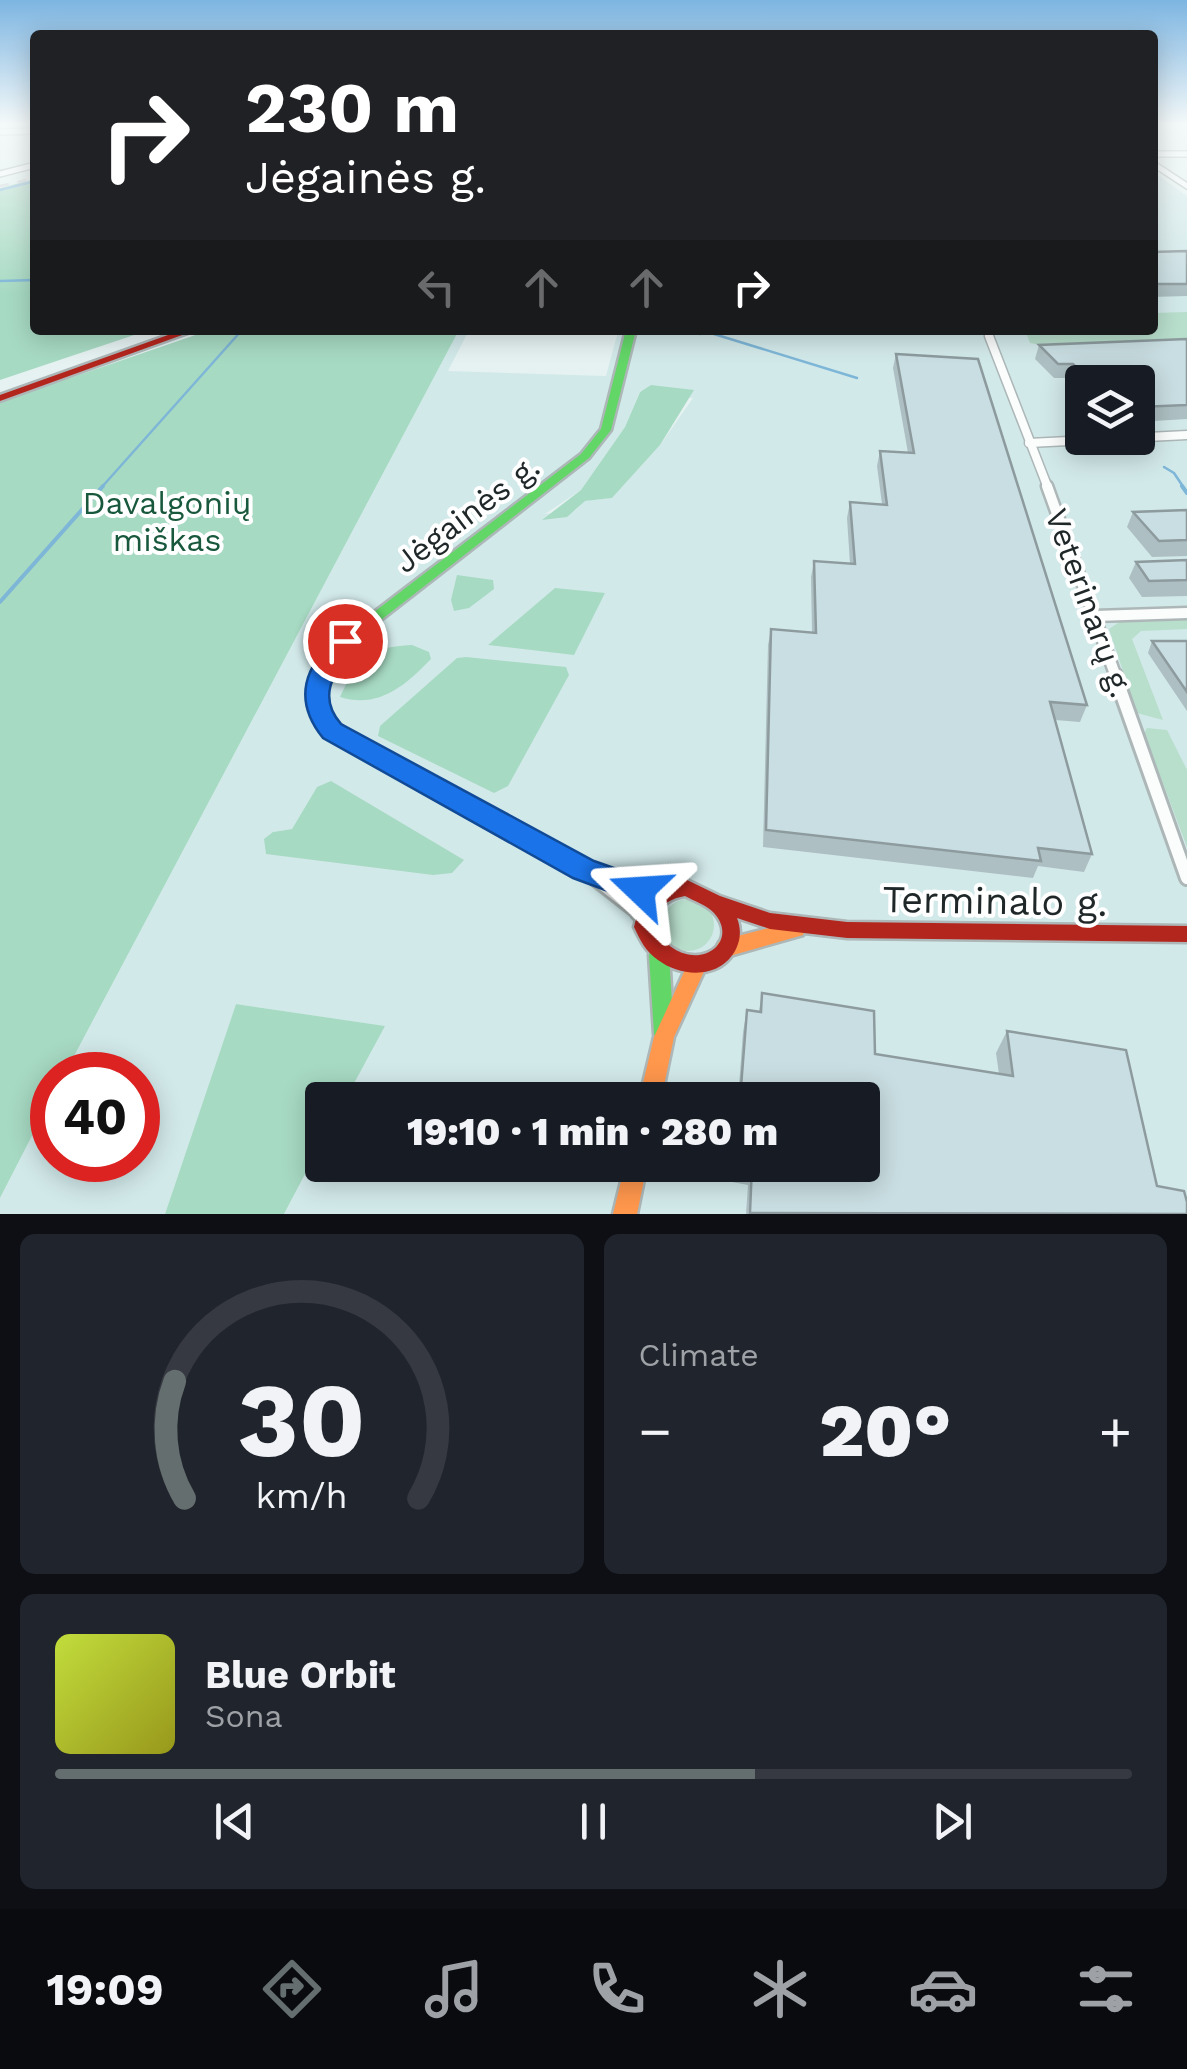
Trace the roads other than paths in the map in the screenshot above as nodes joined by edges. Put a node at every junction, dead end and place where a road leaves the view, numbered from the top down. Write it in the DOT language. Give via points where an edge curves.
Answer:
graph roads {
  1 [pos="155,335"];
  2 [pos="177,335"];
  3 [pos="630,335"];
  4 [pos="988,335"];
  5 [pos="0,389"];
  6 [pos="0,398"];
  7 [pos="1187,435"];
  8 [pos="1030,442"];
  9 [pos="1187,614"];
  10 [pos="1095,616"];
  11 [pos="584,870"];
  12 [pos="1187,878"];
  13 [pos="663,893"];
  14 [pos="722,904"];
  15 [pos="644,917"];
  16 [pos="802,928"];
  17 [pos="1187,934"];
  18 [pos="726,948"];
  19 [pos="660,955"];
  20 [pos="697,965"];
  21 [pos="664,1037"];
  22 [pos="654,1082"];
  23 [pos="632,1182"];
  24 [pos="625,1214"];
  1 -- 5 [label="main road"];
  2 -- 6 [label="main road"];
  3 -- 11 [label="main road, Jėgainės g." via="606,430 585,456 345,641 322,667 315,692 323,720 346,741"];
  4 -- 8 [label="street, Veterinarų g."];
  7 -- 8 [label="street"];
  8 -- 10 [label="street, Veterinarų g."];
  9 -- 10 [label="street"];
  10 -- 12 [label="street, Veterinarų g."];
  11 -- 13 [label="main road, Jėgainės g."];
  11 -- 15 [label="street, Jėgainės g."];
  13 -- 14 [label="main road" via="700,891"];
  13 -- 15 [label="main road"];
  14 -- 16 [label="main road, Terminalo g."];
  14 -- 18 [label="main road" via="732,926"];
  15 -- 19 [label="main road" via="646,937"];
  16 -- 17 [label="main road, Terminalo g."];
  16 -- 18 [label="main road, Terminalo g."];
  18 -- 20 [label="main road"];
  19 -- 20 [label="main road"];
  19 -- 21 [label="main road"];
  20 -- 21 [label="main road"];
  21 -- 22 [label="main road"];
  23 -- 24 [label="main road"];
}
